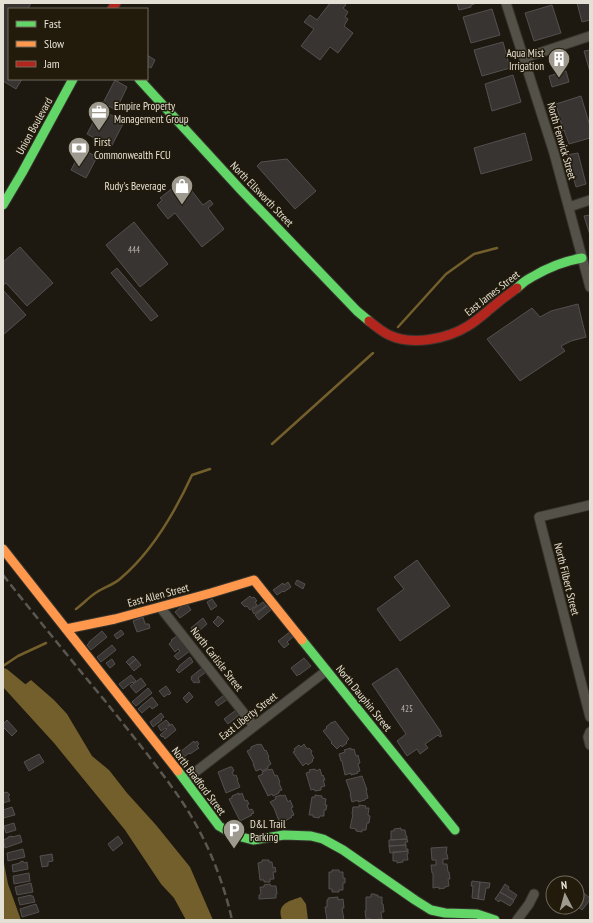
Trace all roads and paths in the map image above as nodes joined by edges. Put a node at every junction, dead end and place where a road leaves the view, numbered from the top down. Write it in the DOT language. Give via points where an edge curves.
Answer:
graph roads {
  1 [pos="506,3"];
  2 [pos="590,36"];
  3 [pos="524,58"];
  4 [pos="72,80"];
  5 [pos="140,80"];
  6 [pos="590,200"];
  7 [pos="3,205"];
  8 [pos="569,207"];
  9 [pos="582,258"];
  10 [pos="590,287"];
  11 [pos="371,323"];
  12 [pos="590,505"];
  13 [pos="3,549"];
  14 [pos="254,580"];
  15 [pos="160,607"];
  16 [pos="66,629"];
  17 [pos="326,671"];
  18 [pos="590,717"];
  19 [pos="254,726"];
  20 [pos="590,732"];
  21 [pos="590,745"];
  22 [pos="185,780"];
  23 [pos="455,830"];
  24 [pos="534,894"];
  25 [pos="495,920"];
  26 [pos="517,920"];
  1 -- 3 [label="street, North Fenwick Street"];
  2 -- 3 [label="street"];
  3 -- 8 [label="street, North Fenwick Street"];
  4 -- 7 [label="street, Union Boulevard"];
  5 -- 11 [label="street, North Ellsworth Street" via="240,189"];
  6 -- 8 [label="street"];
  8 -- 9 [label="street, North Fenwick Street"];
  9 -- 10 [label="street, North Fenwick Street"];
  9 -- 11 [label="street, East James Street" via="556,265 531,277 479,319 458,332 427,340 404,339 389,335"];
  12 -- 18 [label="street, North Filbert Street" via="539,517"];
  13 -- 16 [label="street, North Bradford Street"];
  14 -- 15 [label="street, East Allen Street"];
  14 -- 17 [label="street, North Dauphin Street"];
  15 -- 16 [label="street, East Allen Street"];
  15 -- 19 [label="street, North Carlisle Street"];
  16 -- 22 [label="street, North Bradford Street"];
  17 -- 19 [label="street, East Liberty Street"];
  17 -- 23 [label="street, North Dauphin Street"];
  19 -- 22 [label="street, East Liberty Street"];
  20 -- 21 [label="street"];
  22 -- 25 [label="street, North Bradford Street" via="215,822 234,835 253,840 284,835 305,835 323,839 431,910 477,914"];
  24 -- 26 [label="street"];
}
